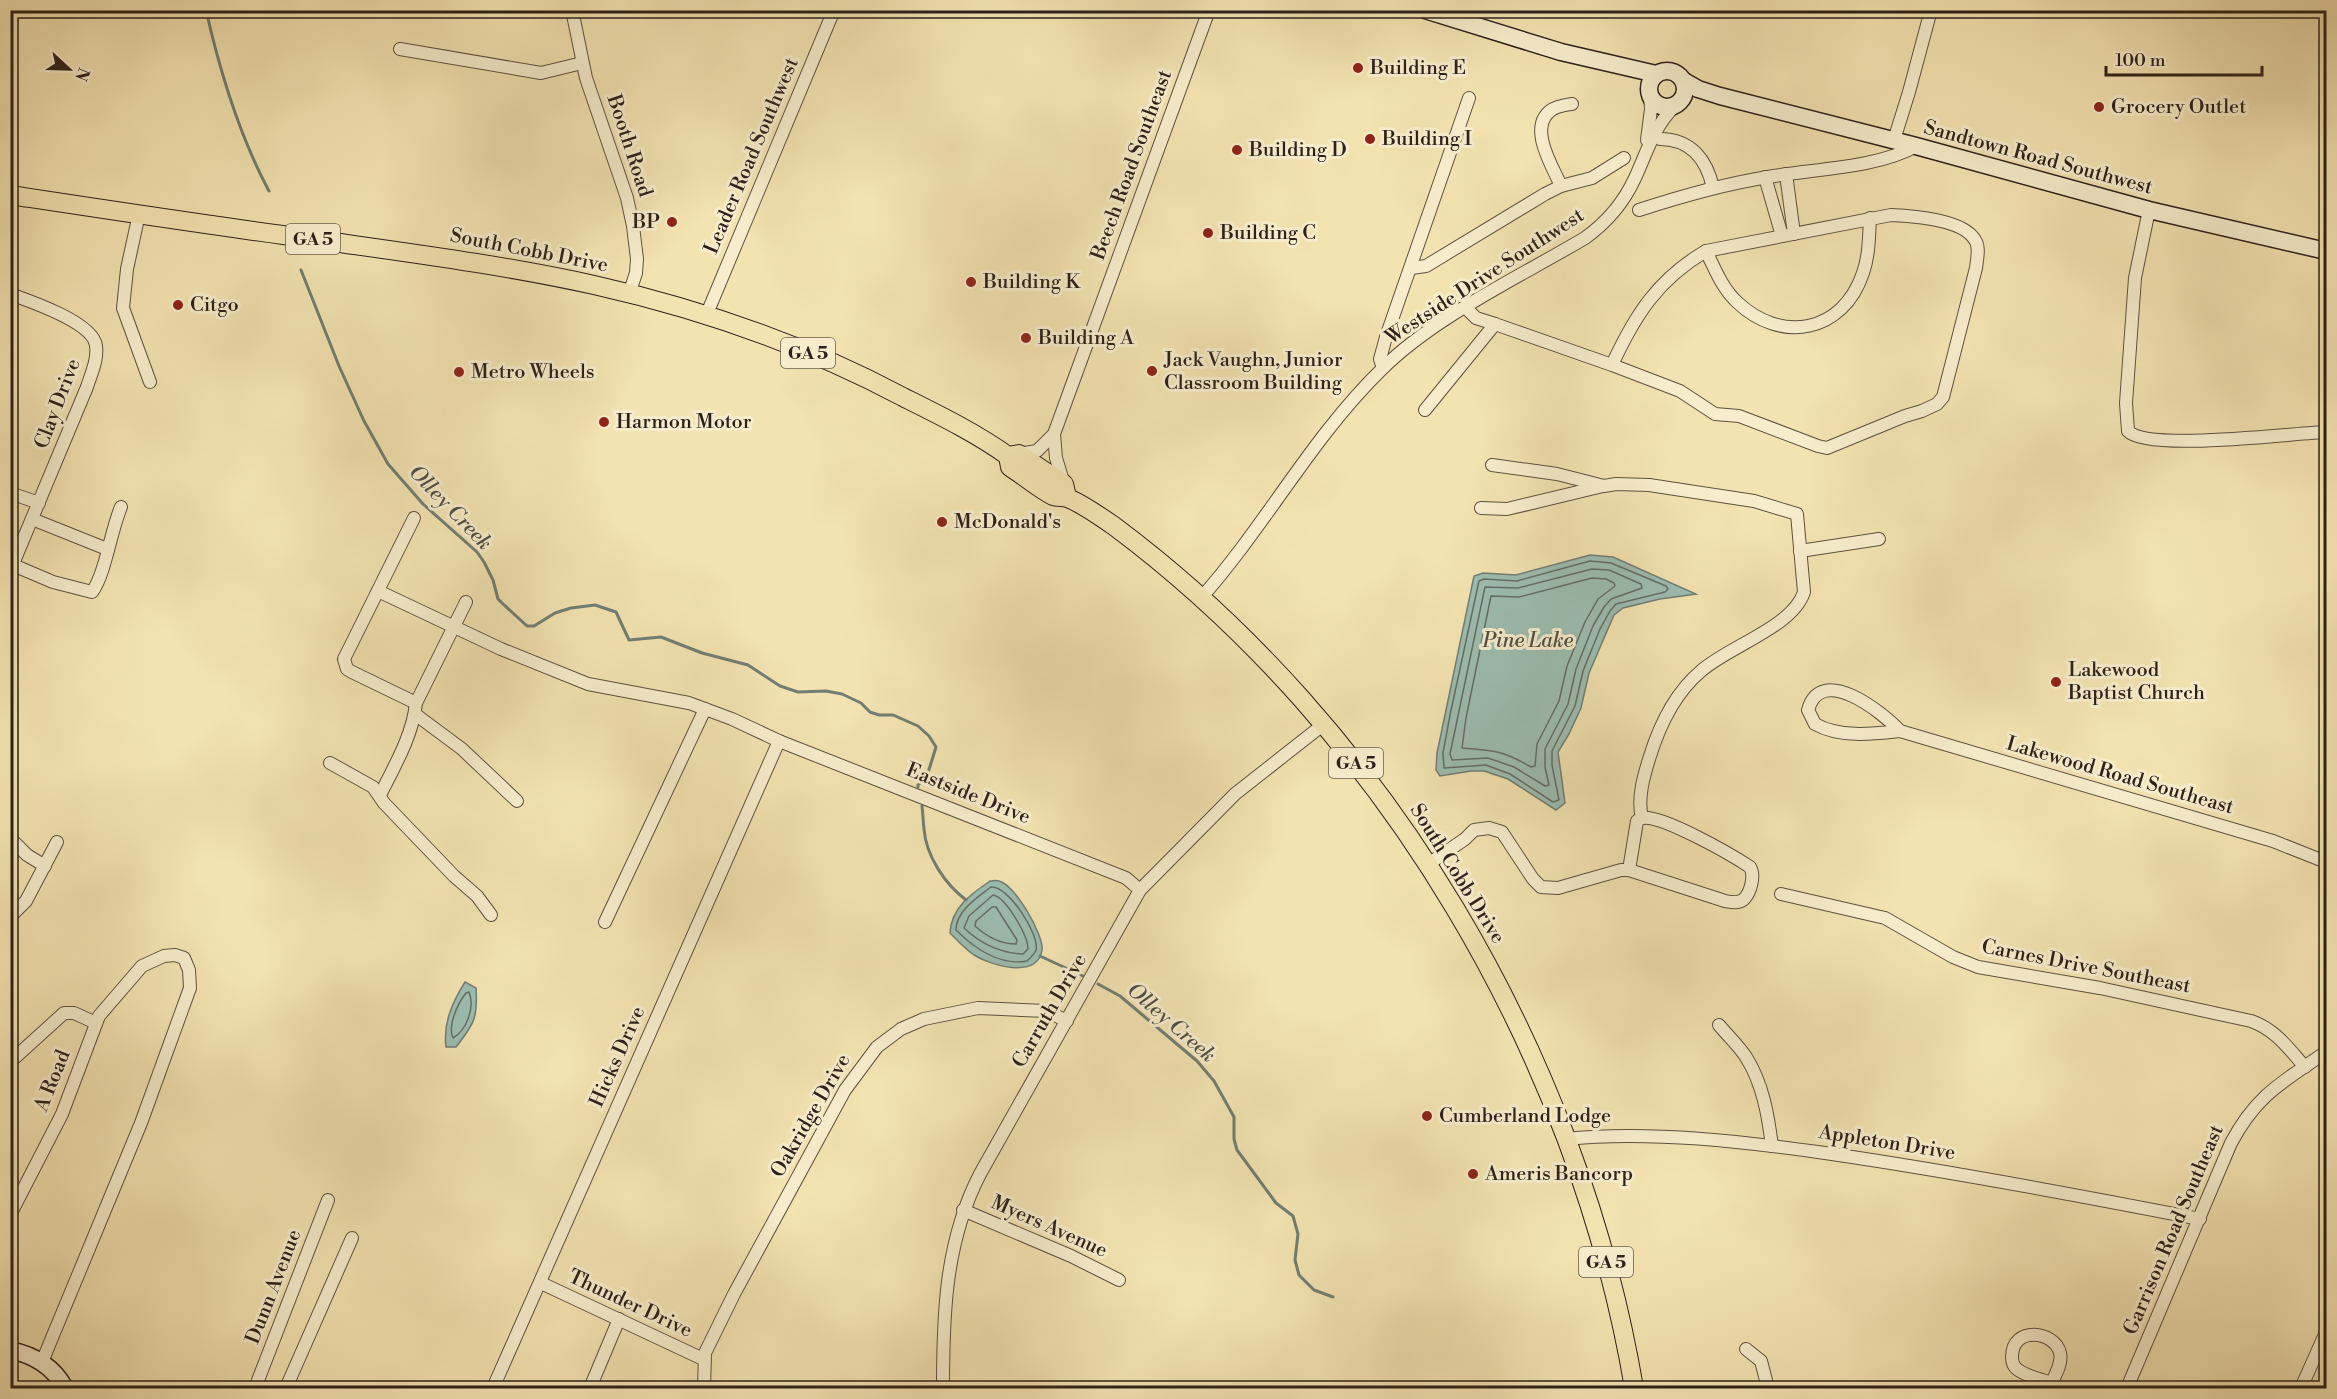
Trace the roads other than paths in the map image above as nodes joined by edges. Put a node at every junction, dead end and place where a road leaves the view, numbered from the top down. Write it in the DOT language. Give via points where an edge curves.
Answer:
graph roads {
  1 [pos="572,10"];
  2 [pos="834,10"];
  3 [pos="1209,10"];
  4 [pos="1425,10"];
  5 [pos="1931,10"];
  6 [pos="400,49"];
  7 [pos="582,63"];
  8 [pos="1684,81"];
  9 [pos="1652,85"];
  10 [pos="1469,98"];
  11 [pos="1740,100"];
  12 [pos="1572,104"];
  13 [pos="1677,104"];
  14 [pos="1660,139"];
  15 [pos="1894,140"];
  16 [pos="1916,146"];
  17 [pos="1645,150"];
  18 [pos="1624,158"];
  19 [pos="1786,174"];
  20 [pos="1765,177"];
  21 [pos="1561,186"];
  22 [pos="1713,188"];
  23 [pos="10,195"];
  24 [pos="1639,210"];
  25 [pos="2149,210"];
  26 [pos="139,214"];
  27 [pos="1870,218"];
  28 [pos="1788,235"];
  29 [pos="1706,251"];
  30 [pos="2326,251"];
  31 [pos="1411,268"];
  32 [pos="10,294"];
  33 [pos="629,294"];
  34 [pos="1466,308"];
  35 [pos="706,316"];
  36 [pos="1494,324"];
  37 [pos="1612,365"];
  38 [pos="1383,368"];
  39 [pos="150,382"];
  40 [pos="1425,410"];
  41 [pos="2326,432"];
  42 [pos="1054,434"];
  43 [pos="1013,455"];
  44 [pos="1492,465"];
  45 [pos="1604,486"];
  46 [pos="1066,491"];
  47 [pos="10,495"];
  48 [pos="39,503"];
  49 [pos="121,507"];
  50 [pos="1481,508"];
  51 [pos="414,518"];
  52 [pos="32,519"];
  53 [pos="1879,539"];
  54 [pos="106,549"];
  55 [pos="1800,551"];
  56 [pos="12,568"];
  57 [pos="378,591"];
  58 [pos="1201,598"];
  59 [pos="466,602"];
  60 [pos="454,627"];
  61 [pos="416,708"];
  62 [pos="705,709"];
  63 [pos="1324,724"];
  64 [pos="1900,731"];
  65 [pos="779,741"];
  66 [pos="330,763"];
  67 [pos="380,795"];
  68 [pos="517,801"];
  69 [pos="1642,818"];
  70 [pos="10,838"];
  71 [pos="57,842"];
  72 [pos="2326,862"];
  73 [pos="1427,865"];
  74 [pos="45,866"];
  75 [pos="1629,870"];
  76 [pos="1140,890"];
  77 [pos="1781,894"];
  78 [pos="491,915"];
  79 [pos="10,918"];
  80 [pos="605,922"];
  81 [pos="1067,1021"];
  82 [pos="96,1023"];
  83 [pos="1719,1025"];
  84 [pos="2326,1052"];
  85 [pos="10,1062"];
  86 [pos="2306,1067"];
  87 [pos="1565,1139"];
  88 [pos="1772,1146"];
  89 [pos="328,1200"];
  90 [pos="963,1210"];
  91 [pos="10,1215"];
  92 [pos="2199,1219"];
  93 [pos="352,1238"];
  94 [pos="1119,1280"];
  95 [pos="541,1283"];
  96 [pos="619,1319"];
  97 [pos="2326,1332"];
  98 [pos="1746,1349"];
  99 [pos="10,1350"];
  100 [pos="703,1359"];
  101 [pos="42,1362"];
  102 [pos="2050,1386"];
  103 [pos="65,1389"];
  104 [pos="255,1389"];
  105 [pos="286,1389"];
  106 [pos="493,1389"];
  107 [pos="590,1389"];
  108 [pos="704,1389"];
  109 [pos="943,1389"];
  110 [pos="1634,1389"];
  111 [pos="1768,1389"];
  112 [pos="2127,1389"];
  113 [pos="2301,1389"];
  1 -- 7 [label="street, Booth Road"];
  2 -- 35 [label="street, Leader Road Southwest"];
  3 -- 42 [label="street, Beech Road Southeast"];
  4 -- 9 [label="street" via="1592,61"];
  5 -- 15 [label="street"];
  6 -- 7 [label="street" via="541,73"];
  7 -- 33 [label="street, Booth Road" via="633,226 637,259"];
  8 -- 9 [label="street" via="1671,71"];
  8 -- 11 [label="street, Sandtown Road Southwest" via="1698,89"];
  8 -- 13 [label="street" via="1685,92"];
  9 -- 13 [label="street" via="1657,104"];
  9 -- 17 [label="street, Westside Drive Southwest"];
  10 -- 31 [label="street"];
  11 -- 13 [label="street, Sandtown Road Southwest"];
  11 -- 15 [label="street, Sandtown Road Southwest"];
  12 -- 21 [label="street" via="1549,111 1541,124"];
  13 -- 17 [label="street, Westside Drive Southwest" via="1659,123"];
  14 -- 22 [label="street" via="1679,141 1697,153 1710,172"];
  15 -- 16 [label="street, Sandtown Road Southwest"];
  16 -- 19 [label="street" via="1902,154"];
  16 -- 25 [label="street, Sandtown Road Southwest"];
  17 -- 34 [label="street, Westside Drive Southwest" via="1626,194 1596,231"];
  18 -- 21 [label="street" via="1592,178"];
  19 -- 20 [label="street"];
  19 -- 28 [label="street"];
  20 -- 22 [label="street"];
  20 -- 28 [label="street"];
  21 -- 31 [label="street" via="1426,266"];
  22 -- 24 [label="street"];
  23 -- 26 [label="main road, South Cobb Drive / GA 5"];
  25 -- 30 [label="street, Sandtown Road Southwest"];
  25 -- 41 [label="street" via="2135,278 2126,403 2128,431 2138,438 2188,441"];
  26 -- 33 [label="main road, South Cobb Drive / GA 5" via="411,253 539,274"];
  26 -- 39 [label="street" via="123,308"];
  27 -- 28 [label="street"];
  27 -- 29 [label="street" via="1866,263 1855,289 1828,319 1807,327 1779,326 1749,312 1724,287"];
  27 -- 37 [label="street" via="1890,215 1936,220 1967,232 1976,240 1976,268 1943,397 1937,404 1827,448 1739,416 1714,414 1680,391"];
  28 -- 29 [label="street"];
  29 -- 37 [label="street" via="1665,280 1635,322"];
  31 -- 38 [label="street" via="1380,358"];
  32 -- 48 [label="street, Clay Drive" via="84,328 97,344 87,387"];
  33 -- 35 [label="main road, South Cobb Drive / GA 5"];
  34 -- 36 [label="street" via="1476,318"];
  34 -- 38 [label="street, Westside Drive Southwest"];
  35 -- 43 [label="main road, South Cobb Drive / GA 5" via="855,372"];
  36 -- 37 [label="street"];
  36 -- 40 [label="street"];
  38 -- 58 [label="street, Westside Drive Southwest" via="1335,423"];
  42 -- 43 [label="street" via="1037,451"];
  42 -- 46 [label="street, Beech Road Southeast"];
  43 -- 46 [label="main road, South Cobb Drive / GA 5" via="1010,467 1055,497"];
  44 -- 45 [label="street" via="1557,474"];
  45 -- 50 [label="street" via="1507,509"];
  45 -- 55 [label="street" via="1649,485 1754,501 1789,511 1797,514"];
  46 -- 58 [label="main road, South Cobb Drive / GA 5"];
  47 -- 48 [label="street"];
  48 -- 52 [label="street, Clay Drive"];
  49 -- 54 [label="street"];
  51 -- 57 [label="street"];
  52 -- 54 [label="street"];
  52 -- 56 [label="street, Clay Drive"];
  53 -- 55 [label="street"];
  54 -- 56 [label="street" via="92,592"];
  55 -- 69 [label="street" via="1804,592 1788,617 1700,671 1670,707 1646,769 1639,807"];
  57 -- 60 [label="street, Eastside Drive"];
  57 -- 61 [label="street" via="346,652 345,665"];
  58 -- 63 [label="main road, South Cobb Drive / GA 5"];
  59 -- 60 [label="street"];
  60 -- 61 [label="street"];
  60 -- 62 [label="street, Eastside Drive" via="588,684 674,699"];
  61 -- 67 [label="street"];
  61 -- 68 [label="street"];
  62 -- 65 [label="street, Eastside Drive"];
  62 -- 80 [label="street"];
  63 -- 73 [label="main road, South Cobb Drive / GA 5" via="1381,795"];
  63 -- 76 [label="street, Carruth Drive" via="1235,795"];
  64 -- 64 [label="street, Lakewood Road Southeast" via="1832,732 1815,724 1808,710 1820,692 1844,692 1871,706"];
  64 -- 72 [label="street, Lakewood Road Southeast" via="2274,841"];
  65 -- 76 [label="street, Eastside Drive" via="1126,878"];
  65 -- 95 [label="street, Hicks Drive"];
  66 -- 67 [label="street"];
  67 -- 78 [label="street"];
  69 -- 75 [label="street" via="1637,821"];
  69 -- 75 [label="street" via="1676,826 1742,861 1753,871 1753,879 1744,899 1737,903"];
  70 -- 74 [label="street"];
  71 -- 74 [label="street"];
  73 -- 75 [label="street" via="1474,830 1489,828 1502,832 1541,887 1558,888"];
  73 -- 87 [label="main road, South Cobb Drive / GA 5" via="1516,1022"];
  74 -- 79 [label="street" via="26,901"];
  76 -- 81 [label="street, Carruth Drive"];
  77 -- 86 [label="street, Carnes Drive Southeast" via="1885,918 1978,967 2100,988 2258,1023 2274,1033"];
  81 -- 90 [label="street, Carruth Drive"];
  81 -- 100 [label="street, Oakridge Drive" via="1046,1011 978,1008 924,1019 901,1029 877,1047 845,1090"];
  82 -- 85 [label="street" via="74,1013 63,1013"];
  82 -- 91 [label="street, A Road" via="62,1114"];
  82 -- 101 [label="street, A Road" via="142,966 164,956 184,958 190,988 141,1123"];
  83 -- 88 [label="street" via="1745,1056 1759,1081"];
  84 -- 86 [label="street, Garrison Road Southeast"];
  86 -- 92 [label="street, Garrison Road Southeast" via="2269,1092 2247,1115"];
  87 -- 88 [label="street, Appleton Drive" via="1693,1139"];
  87 -- 110 [label="main road, South Cobb Drive / GA 5" via="1610,1274"];
  88 -- 92 [label="street, Appleton Drive" via="1926,1167"];
  89 -- 104 [label="street, Dunn Avenue"];
  90 -- 94 [label="street, Myers Avenue"];
  90 -- 109 [label="street, Carruth Drive" via="946,1284"];
  92 -- 112 [label="street, Garrison Road Southeast"];
  93 -- 105 [label="street"];
  95 -- 96 [label="street, Thunder Drive"];
  95 -- 106 [label="street, Hicks Drive"];
  96 -- 100 [label="street, Thunder Drive"];
  96 -- 107 [label="street"];
  97 -- 113 [label="street"];
  98 -- 111 [label="street" via="1761,1361"];
  99 -- 101 [label="street"];
  100 -- 108 [label="street, Oakridge Drive"];
  101 -- 103 [label="street" via="54,1371"];
  102 -- 102 [label="street" via="2060,1362 2057,1346 2035,1335 2021,1337 2012,1352 2016,1369"];
}
